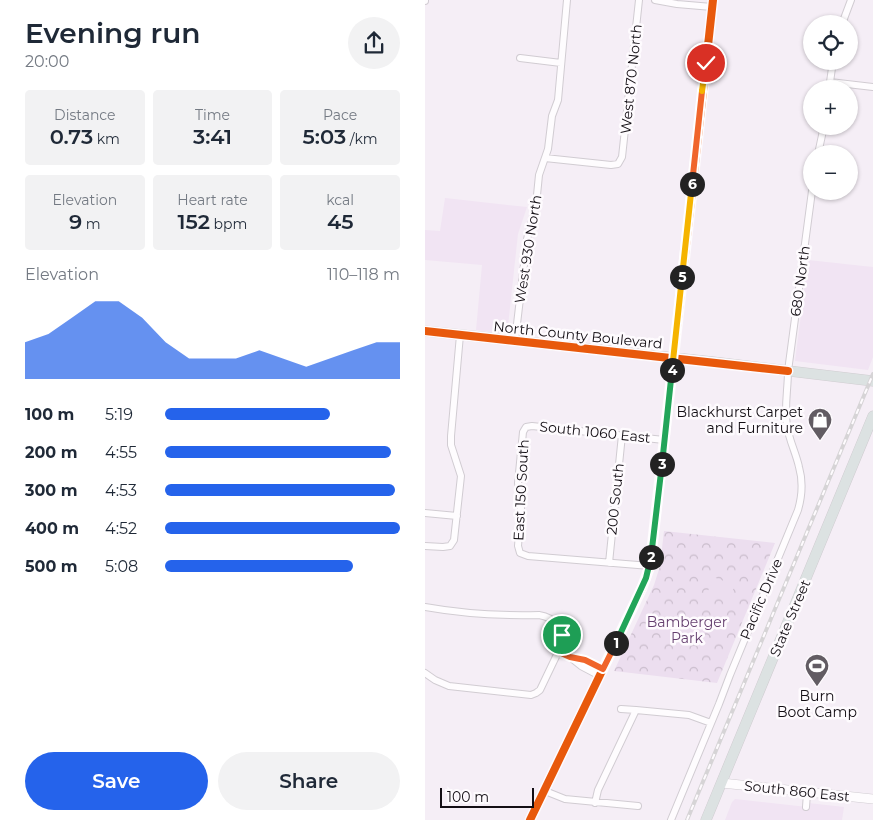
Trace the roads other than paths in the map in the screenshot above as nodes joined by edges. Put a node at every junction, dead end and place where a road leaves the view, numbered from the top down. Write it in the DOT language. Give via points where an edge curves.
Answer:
graph roads {
  1 [pos="567,0"];
  2 [pos="639,0"];
  3 [pos="655,0"];
  4 [pos="851,0"];
  5 [pos="712,3"];
  6 [pos="845,15"];
  7 [pos="519,58"];
  8 [pos="561,63"];
  9 [pos="858,87"];
  10 [pos="873,87"];
  11 [pos="545,158"];
  12 [pos="811,200"];
  13 [pos="425,331"];
  14 [pos="460,335"];
  15 [pos="515,341"];
  16 [pos="673,358"];
  17 [pos="788,371"];
  18 [pos="873,382"];
  19 [pos="873,416"];
  20 [pos="526,427"];
  21 [pos="622,435"];
  22 [pos="664,440"];
  23 [pos="425,513"];
  24 [pos="457,516"];
  25 [pos="425,546"];
  26 [pos="609,563"];
  27 [pos="650,566"];
  28 [pos="425,607"];
  29 [pos="559,652"];
  30 [pos="570,657"];
  31 [pos="603,669"];
  32 [pos="425,673"];
  33 [pos="600,676"];
  34 [pos="621,709"];
  35 [pos="636,710"];
  36 [pos="711,723"];
  37 [pos="722,783"];
  38 [pos="545,791"];
  39 [pos="807,792"];
  40 [pos="873,799"];
  41 [pos="595,803"];
  42 [pos="639,806"];
  43 [pos="806,807"];
  44 [pos="530,820"];
  45 [pos="671,820"];
  46 [pos="706,820"];
  1 -- 8 [label="street, West 930 North"];
  2 -- 11 [label="street, West 870 North" via="622,157 618,164 611,166"];
  3 -- 5 [label="street" via="677,4"];
  4 -- 6 [label="street"];
  5 -- 16 [label="street"];
  7 -- 8 [label="street"];
  8 -- 11 [label="street, West 930 North"];
  9 -- 10 [label="street"];
  11 -- 15 [label="street, West 930 North" via="527,239"];
  12 -- 17 [label="street, 680 North"];
  13 -- 14 [label="main road, North County Boulevard"];
  14 -- 15 [label="main road, North County Boulevard"];
  14 -- 24 [label="street" via="451,436 461,476"];
  15 -- 16 [label="main road, North County Boulevard"];
  16 -- 17 [label="main road, North County Boulevard"];
  16 -- 22 [label="street"];
  17 -- 18 [label="main road, North County Boulevard"];
  17 -- 36 [label="street, Pacific Drive" via="787,424 802,478 801,501"];
  19 -- 37 [label="main road, State Street"];
  20 -- 21 [label="street, South 1060 East"];
  20 -- 26 [label="street, East 150 South" via="518,483 520,553"];
  21 -- 22 [label="street, South 1060 East"];
  21 -- 26 [label="street, 200 South"];
  22 -- 27 [label="street"];
  23 -- 24 [label="street"];
  24 -- 25 [label="street" via="454,540 450,546"];
  26 -- 27 [label="street"];
  27 -- 31 [label="street"];
  28 -- 29 [label="street" via="475,614 545,616 553,621 562,635"];
  29 -- 30 [label="street"];
  29 -- 32 [label="street" via="540,690 531,695 449,686"];
  30 -- 31 [label="street"];
  30 -- 33 [label="street"];
  31 -- 33 [label="street"];
  33 -- 38 [label="street"];
  34 -- 35 [label="street"];
  35 -- 36 [label="street" via="689,715"];
  35 -- 41 [label="street"];
  36 -- 45 [label="street, Pacific Drive"];
  37 -- 39 [label="street, South 860 East"];
  37 -- 46 [label="main road, State Street"];
  38 -- 41 [label="street" via="565,800"];
  38 -- 44 [label="street"];
  39 -- 40 [label="street, South 860 East"];
  39 -- 43 [label="street"];
  41 -- 42 [label="street"];
}
